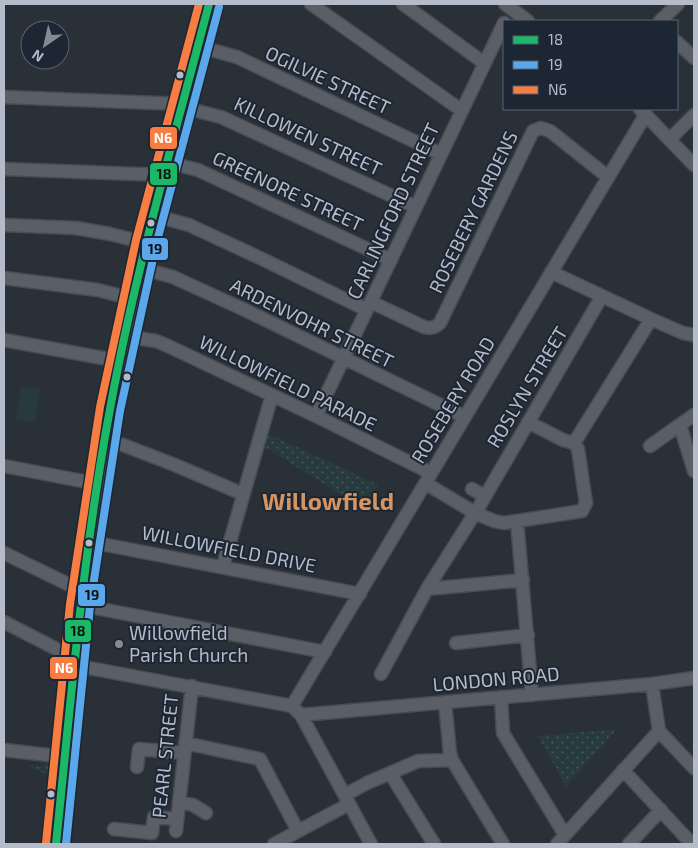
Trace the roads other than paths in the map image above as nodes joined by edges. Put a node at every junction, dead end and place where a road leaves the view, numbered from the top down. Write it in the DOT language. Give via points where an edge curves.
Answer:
graph roads {
  1 [pos="209,4"];
  2 [pos="311,4"];
  3 [pos="403,4"];
  4 [pos="678,4"];
  5 [pos="508,6"];
  6 [pos="505,20"];
  7 [pos="527,20"];
  8 [pos="661,20"];
  9 [pos="503,26"];
  10 [pos="678,43"];
  11 [pos="197,46"];
  12 [pos="694,58"];
  13 [pos="484,63"];
  14 [pos="4,97"];
  15 [pos="182,103"];
  16 [pos="461,110"];
  17 [pos="643,111"];
  18 [pos="694,115"];
  19 [pos="670,139"];
  20 [pos="442,154"];
  21 [pos="167,162"];
  22 [pos="694,166"];
  23 [pos="4,170"];
  24 [pos="164,175"];
  25 [pos="608,177"];
  26 [pos="416,207"];
  27 [pos="153,215"];
  28 [pos="4,225"];
  29 [pos="146,243"];
  30 [pos="391,260"];
  31 [pos="140,268"];
  32 [pos="551,272"];
  33 [pos="4,278"];
  34 [pos="602,296"];
  35 [pos="133,299"];
  36 [pos="369,306"];
  37 [pos="651,319"];
  38 [pos="694,334"];
  39 [pos="125,336"];
  40 [pos="4,340"];
  41 [pos="343,359"];
  42 [pos="120,361"];
  43 [pos="272,395"];
  44 [pos="694,415"];
  45 [pos="316,416"];
  46 [pos="465,417"];
  47 [pos="528,422"];
  48 [pos="680,425"];
  49 [pos="105,440"];
  50 [pos="574,443"];
  51 [pos="650,446"];
  52 [pos="4,466"];
  53 [pos="694,471"];
  54 [pos="428,478"];
  55 [pos="98,484"];
  56 [pos="472,489"];
  57 [pos="243,494"];
  58 [pos="480,505"];
  59 [pos="517,522"];
  60 [pos="90,547"];
  61 [pos="4,553"];
  62 [pos="223,566"];
  63 [pos="522,580"];
  64 [pos="427,589"];
  65 [pos="82,591"];
  66 [pos="360,594"];
  67 [pos="80,605"];
  68 [pos="4,622"];
  69 [pos="528,635"];
  70 [pos="456,643"];
  71 [pos="325,652"];
  72 [pos="74,661"];
  73 [pos="381,674"];
  74 [pos="694,678"];
  75 [pos="652,684"];
  76 [pos="192,686"];
  77 [pos="532,695"];
  78 [pos="501,697"];
  79 [pos="445,702"];
  80 [pos="297,710"];
  81 [pos="659,731"];
  82 [pos="184,748"];
  83 [pos="4,750"];
  84 [pos="65,757"];
  85 [pos="452,760"];
  86 [pos="137,767"];
  87 [pos="694,768"];
  88 [pos="623,770"];
  89 [pos="390,773"];
  90 [pos="347,800"];
  91 [pos="179,802"];
  92 [pos="661,810"];
  93 [pos="206,813"];
  94 [pos="114,829"];
  95 [pos="298,831"];
  96 [pos="559,842"];
  97 [pos="56,844"];
  98 [pos="274,844"];
  99 [pos="371,844"];
  100 [pos="434,844"];
  101 [pos="503,844"];
  102 [pos="629,844"];
  103 [pos="692,844"];
  1 -- 11 [label="street"];
  2 -- 16 [label="street"];
  3 -- 13 [label="street"];
  4 -- 8 [label="street"];
  5 -- 6 [label="street, CARLINGFORD STREET"];
  5 -- 7 [label="street"];
  9 -- 13 [label="street, CARLINGFORD STREET"];
  10 -- 12 [label="street"];
  11 -- 15 [label="street"];
  11 -- 20 [label="street, OGILVIE STREET" via="237,57"];
  13 -- 16 [label="street, CARLINGFORD STREET"];
  14 -- 15 [label="street, KILLOWEN STREET"];
  15 -- 21 [label="street"];
  15 -- 26 [label="street, KILLOWEN STREET" via="221,117"];
  16 -- 20 [label="street, CARLINGFORD STREET"];
  17 -- 19 [label="street"];
  17 -- 25 [label="street, ROSEBERY ROAD"];
  18 -- 19 [label="street"];
  19 -- 22 [label="street"];
  20 -- 26 [label="street, CARLINGFORD STREET"];
  21 -- 24 [label="street"];
  21 -- 30 [label="street, GREENORE STREET" via="198,170"];
  23 -- 24 [label="street"];
  24 -- 27 [label="street"];
  25 -- 32 [label="street, ROSEBERY ROAD"];
  25 -- 36 [label="street, ROSEBERY GARDENS" via="550,131 541,128 533,131 437,326 424,327"];
  26 -- 30 [label="street, CARLINGFORD STREET"];
  27 -- 29 [label="street"];
  27 -- 36 [label="street" via="189,225"];
  28 -- 29 [label="street" via="76,228"];
  29 -- 31 [label="street"];
  30 -- 36 [label="street, CARLINGFORD STREET"];
  31 -- 35 [label="street"];
  31 -- 41 [label="street, ARDENVOHR STREET" via="173,278"];
  32 -- 34 [label="street"];
  32 -- 46 [label="street, ROSEBERY ROAD"];
  33 -- 35 [label="street" via="98,290"];
  34 -- 37 [label="street"];
  34 -- 47 [label="street, ROSLYN STREET"];
  35 -- 39 [label="street"];
  36 -- 41 [label="street, CARLINGFORD STREET"];
  37 -- 38 [label="street"];
  37 -- 50 [label="street"];
  39 -- 42 [label="street"];
  39 -- 43 [label="street, WILLOWFIELD PARADE" via="156,341"];
  40 -- 42 [label="street"];
  41 -- 45 [label="street, CARLINGFORD STREET"];
  41 -- 46 [label="street, ARDENVOHR STREET"];
  42 -- 49 [label="street"];
  43 -- 45 [label="street, WILLOWFIELD PARADE"];
  43 -- 57 [label="street"];
  44 -- 48 [label="street"];
  45 -- 54 [label="street, WILLOWFIELD PARADE"];
  46 -- 54 [label="street, ROSEBERY ROAD"];
  47 -- 50 [label="street"];
  47 -- 58 [label="street, ROSLYN STREET"];
  48 -- 51 [label="street"];
  48 -- 53 [label="street"];
  49 -- 55 [label="street"];
  49 -- 57 [label="street"];
  50 -- 59 [label="street" via="578,449 586,496 582,512"];
  52 -- 55 [label="street"];
  54 -- 58 [label="street, WILLOWFIELD PARADE"];
  54 -- 66 [label="street, ROSEBERY ROAD"];
  55 -- 60 [label="street"];
  56 -- 58 [label="street"];
  57 -- 62 [label="street"];
  58 -- 59 [label="street" via="494,521"];
  58 -- 64 [label="street, ROSLYN STREET"];
  59 -- 63 [label="street"];
  60 -- 62 [label="street, WILLOWFIELD DRIVE"];
  60 -- 65 [label="street"];
  61 -- 65 [label="street"];
  62 -- 66 [label="street, WILLOWFIELD DRIVE"];
  63 -- 64 [label="street"];
  63 -- 69 [label="street"];
  64 -- 73 [label="street, ROSLYN STREET"];
  65 -- 67 [label="street"];
  66 -- 71 [label="street, ROSEBERY ROAD"];
  67 -- 71 [label="street"];
  67 -- 72 [label="street"];
  68 -- 72 [label="street, LONDON ROAD"];
  69 -- 70 [label="street"];
  69 -- 77 [label="street"];
  71 -- 80 [label="street, ROSEBERY ROAD"];
  72 -- 76 [label="street, LONDON ROAD"];
  72 -- 84 [label="street"];
  74 -- 75 [label="street, LONDON ROAD"];
  75 -- 77 [label="street, LONDON ROAD"];
  75 -- 81 [label="street"];
  76 -- 80 [label="street, LONDON ROAD"];
  76 -- 82 [label="street, PEARL STREET"];
  77 -- 78 [label="street, LONDON ROAD"];
  78 -- 79 [label="street, LONDON ROAD"];
  78 -- 96 [label="street" via="503,733"];
  79 -- 80 [label="street, LONDON ROAD"];
  79 -- 85 [label="street"];
  80 -- 90 [label="street"];
  81 -- 87 [label="street"];
  81 -- 88 [label="street"];
  82 -- 86 [label="street" via="139,749"];
  82 -- 91 [label="street, PEARL STREET"];
  82 -- 95 [label="street" via="260,759"];
  83 -- 84 [label="street"];
  84 -- 97 [label="street"];
  85 -- 89 [label="street" via="418,761"];
  85 -- 101 [label="street"];
  88 -- 92 [label="street"];
  88 -- 96 [label="street"];
  89 -- 90 [label="street"];
  89 -- 100 [label="street"];
  90 -- 95 [label="street"];
  90 -- 99 [label="street"];
  91 -- 93 [label="street" via="193,805"];
  91 -- 94 [label="street, PEARL STREET" via="176,825 154,817 152,833"];
  92 -- 102 [label="street"];
  92 -- 103 [label="street"];
  95 -- 98 [label="street"];
}
